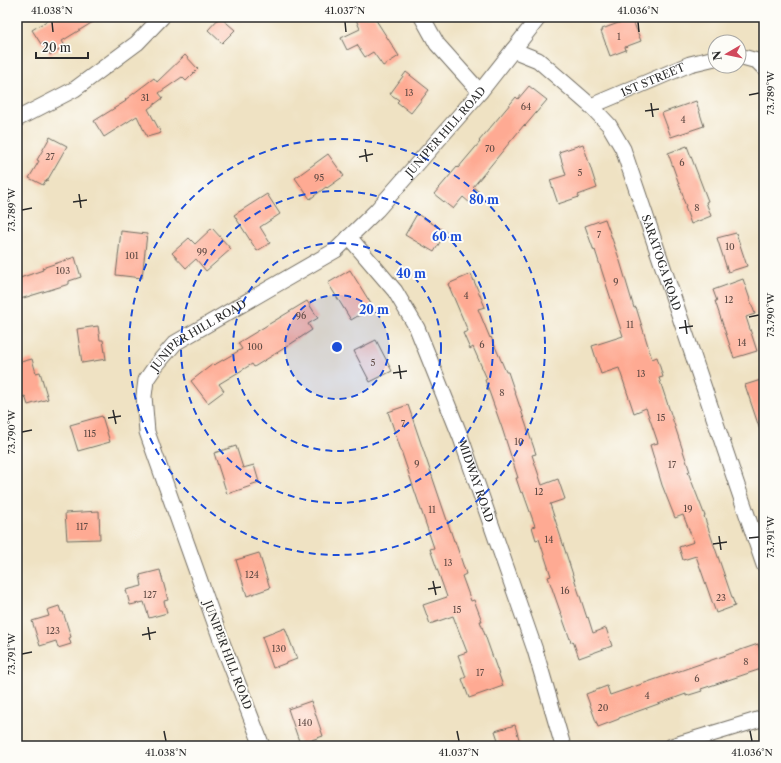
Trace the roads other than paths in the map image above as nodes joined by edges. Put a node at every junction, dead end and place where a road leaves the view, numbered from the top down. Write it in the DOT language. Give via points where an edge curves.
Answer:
graph roads {
  1 [pos="162,17"];
  2 [pos="422,17"];
  3 [pos="535,23"];
  4 [pos="513,50"];
  5 [pos="747,58"];
  6 [pos="707,60"];
  7 [pos="764,68"];
  8 [pos="480,92"];
  9 [pos="592,106"];
  10 [pos="17,119"];
  11 [pos="349,237"];
  12 [pos="764,565"];
  13 [pos="764,718"];
  14 [pos="262,746"];
  15 [pos="563,746"];
  16 [pos="672,746"];
  1 -- 10 [label="street" via="137,43 75,89"];
  2 -- 8 [label="street" via="437,44"];
  3 -- 4 [label="street, JUNIPER HILL ROAD"];
  4 -- 8 [label="street, JUNIPER HILL ROAD"];
  4 -- 9 [label="street, SARATOGA ROAD" via="538,60"];
  5 -- 7 [label="street" via="757,61"];
  6 -- 9 [label="street, 1ST STREET" via="690,64"];
  8 -- 11 [label="street, JUNIPER HILL ROAD" via="377,210"];
  9 -- 12 [label="street, SARATOGA ROAD" via="623,149"];
  11 -- 14 [label="street, JUNIPER HILL ROAD" via="336,250 174,343 146,380 144,396 147,432"];
  11 -- 15 [label="street, MIDWAY ROAD" via="395,291 417,328 461,438 535,650"];
  13 -- 16 [label="street"];
}
